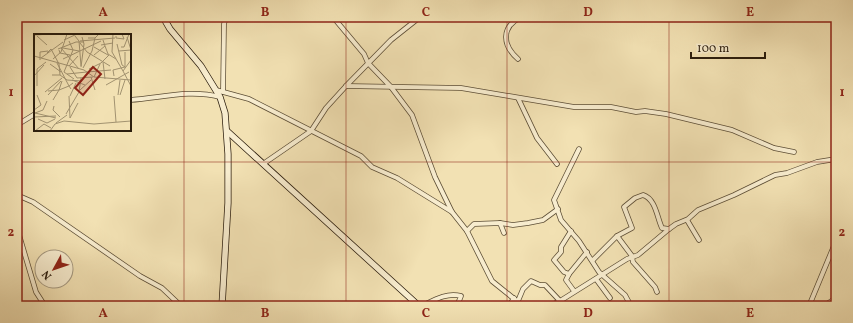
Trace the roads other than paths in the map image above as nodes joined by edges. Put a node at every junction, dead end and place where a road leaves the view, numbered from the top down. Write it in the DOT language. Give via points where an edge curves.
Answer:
graph roads {
  1 [pos="163,17"];
  2 [pos="226,17"];
  3 [pos="333,17"];
  4 [pos="420,17"];
  5 [pos="521,17"];
  6 [pos="511,19"];
  7 [pos="518,59"];
  8 [pos="368,63"];
  9 [pos="346,86"];
  10 [pos="390,87"];
  11 [pos="221,95"];
  12 [pos="518,98"];
  13 [pos="131,100"];
  14 [pos="34,115"];
  15 [pos="17,124"];
  16 [pos="227,131"];
  17 [pos="311,131"];
  18 [pos="579,149"];
  19 [pos="794,152"];
  20 [pos="836,159"];
  21 [pos="263,164"];
  22 [pos="557,164"];
  23 [pos="17,195"];
  24 [pos="558,209"];
  25 [pos="452,212"];
  26 [pos="687,220"];
  27 [pos="500,223"];
  28 [pos="17,228"];
  29 [pos="669,229"];
  30 [pos="467,231"];
  31 [pos="571,231"];
  32 [pos="504,233"];
  33 [pos="617,236"];
  34 [pos="699,240"];
  35 [pos="836,241"];
  36 [pos="587,252"];
  37 [pos="632,257"];
  38 [pos="593,260"];
  39 [pos="569,274"];
  40 [pos="602,275"];
  41 [pos="596,279"];
  42 [pos="574,291"];
  43 [pos="656,292"];
  44 [pos="514,298"];
  45 [pos="610,298"];
  46 [pos="836,298"];
  47 [pos="518,301"];
  48 [pos="560,304"];
  49 [pos="44,306"];
  50 [pos="181,306"];
  51 [pos="222,306"];
  52 [pos="419,306"];
  53 [pos="422,306"];
  54 [pos="457,306"];
  55 [pos="509,306"];
  56 [pos="523,306"];
  57 [pos="548,306"];
  58 [pos="631,306"];
  59 [pos="809,306"];
  60 [pos="824,306"];
  1 -- 11 [label="street" via="170,29 194,54"];
  2 -- 11 [label="street"];
  3 -- 8 [label="street" via="364,54"];
  4 -- 8 [label="street"];
  5 -- 6 [label="street"];
  6 -- 7 [label="street" via="506,37 507,47"];
  8 -- 9 [label="street"];
  8 -- 10 [label="street"];
  9 -- 10 [label="street"];
  9 -- 17 [label="street" via="326,108"];
  10 -- 12 [label="street" via="461,88"];
  10 -- 25 [label="street" via="412,115 435,178"];
  11 -- 13 [label="street" via="187,93"];
  11 -- 16 [label="street"];
  11 -- 17 [label="street" via="250,100"];
  12 -- 19 [label="street" via="574,107 611,107 666,114 732,130 774,148"];
  12 -- 22 [label="street" via="537,138"];
  14 -- 15 [label="street"];
  16 -- 21 [label="street"];
  16 -- 51 [label="street" via="228,203"];
  17 -- 21 [label="street"];
  17 -- 25 [label="street" via="361,156 372,167 397,178"];
  18 -- 24 [label="street" via="554,200"];
  20 -- 26 [label="street" via="775,175 698,210"];
  21 -- 52 [label="street"];
  23 -- 50 [label="street" via="33,202 140,276 162,288"];
  24 -- 27 [label="street" via="543,220 513,225"];
  24 -- 31 [label="street" via="561,220"];
  25 -- 30 [label="street"];
  26 -- 29 [label="street"];
  26 -- 34 [label="street"];
  27 -- 30 [label="street" via="474,224"];
  27 -- 32 [label="street"];
  28 -- 49 [label="street" via="36,292"];
  29 -- 33 [label="street" via="662,228 652,202 643,195 624,207 632,228"];
  29 -- 37 [label="street" via="638,255"];
  30 -- 44 [label="street" via="492,282"];
  31 -- 36 [label="street"];
  31 -- 39 [label="street" via="554,260"];
  33 -- 37 [label="street"];
  33 -- 38 [label="street"];
  35 -- 59 [label="street"];
  36 -- 38 [label="street"];
  36 -- 39 [label="street"];
  37 -- 40 [label="street"];
  37 -- 43 [label="street" via="632,262 655,287"];
  38 -- 40 [label="street"];
  39 -- 42 [label="street" via="566,280"];
  40 -- 41 [label="street"];
  40 -- 58 [label="street" via="625,295"];
  41 -- 42 [label="street"];
  41 -- 45 [label="street"];
  42 -- 48 [label="street"];
  44 -- 47 [label="street"];
  44 -- 55 [label="street"];
  46 -- 60 [label="street"];
  47 -- 48 [label="street" via="522,289 531,281 545,285"];
  47 -- 56 [label="street"];
  48 -- 57 [label="street"];
  53 -- 54 [label="street" via="438,298 456,294 461,296"];
}
